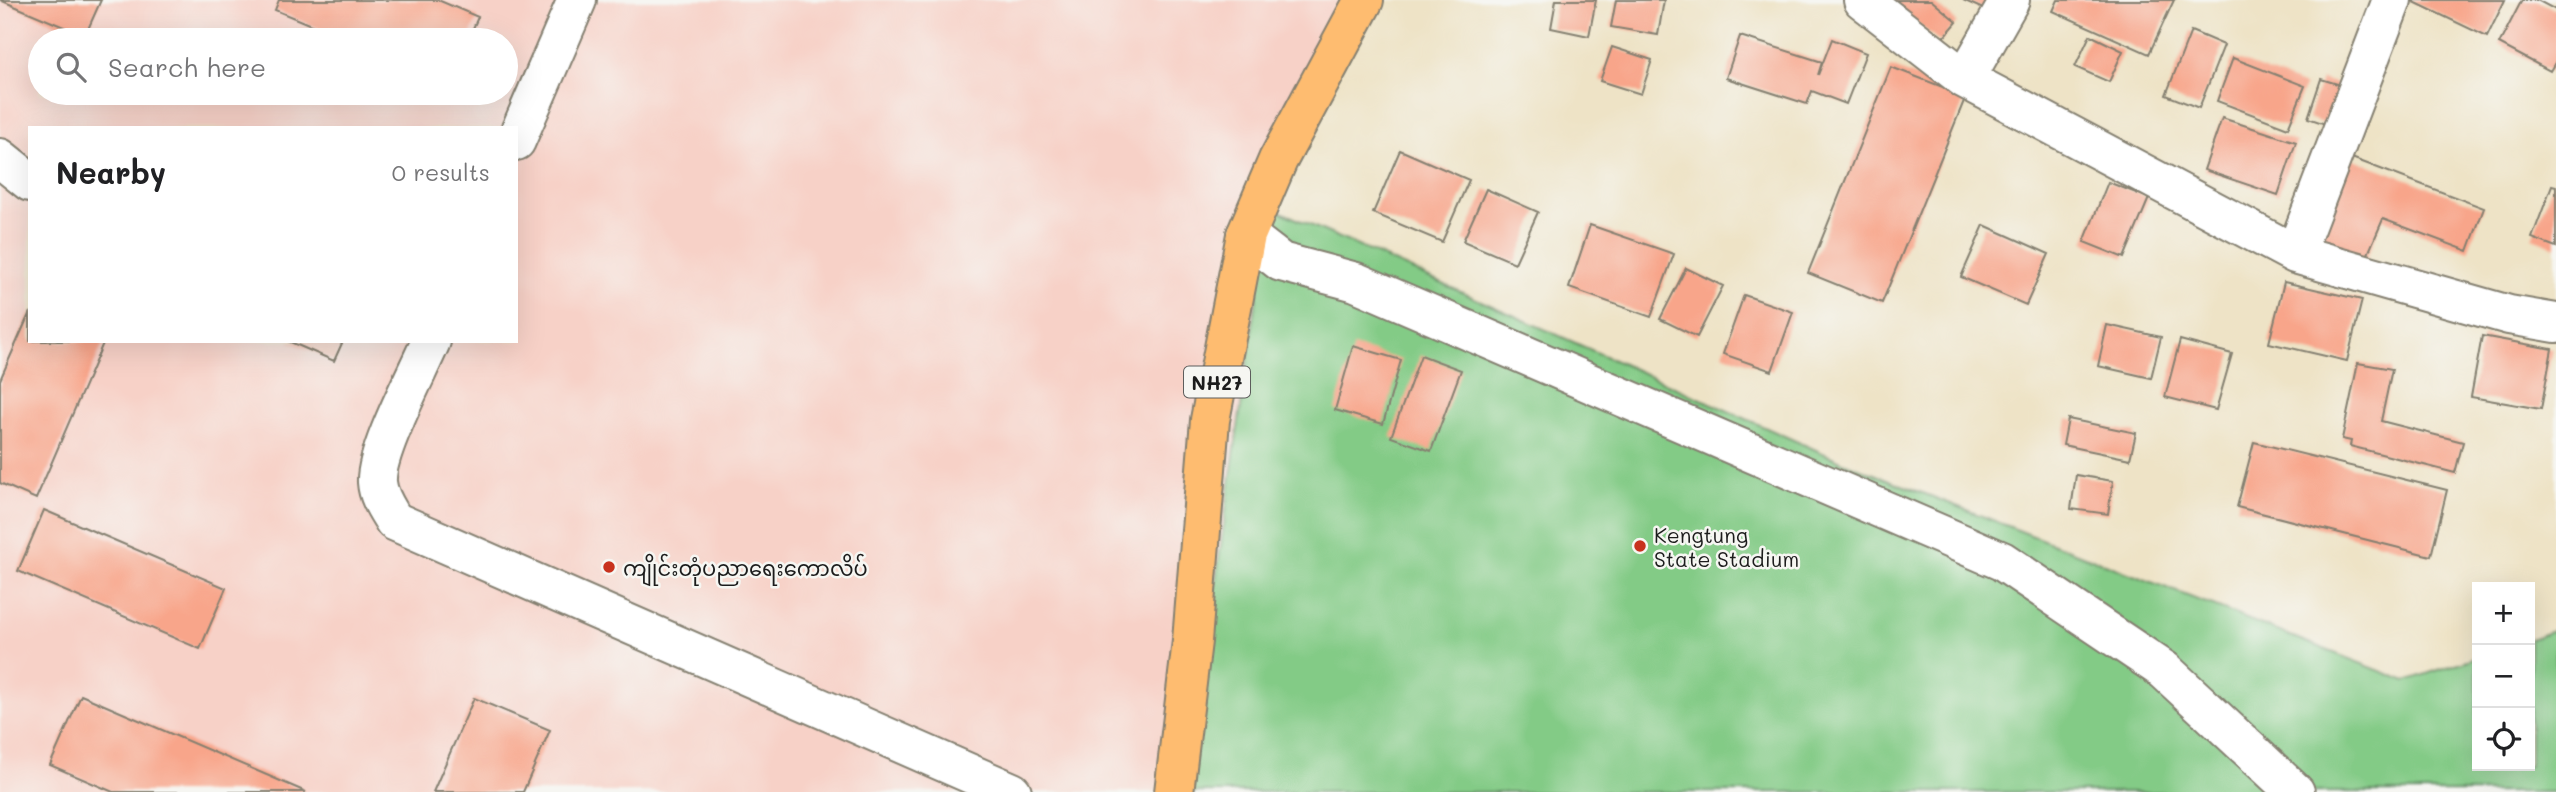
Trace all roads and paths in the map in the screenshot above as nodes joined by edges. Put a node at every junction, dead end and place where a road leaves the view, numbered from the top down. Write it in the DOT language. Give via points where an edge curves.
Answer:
graph roads {
  1 [pos="577,0"];
  2 [pos="1364,0"];
  3 [pos="1863,0"];
  4 [pos="2010,0"];
  5 [pos="2392,0"];
  6 [pos="1965,79"];
  7 [pos="518,136"];
  8 [pos="0,158"];
  9 [pos="28,180"];
  10 [pos="1247,235"];
  11 [pos="2295,254"];
  12 [pos="2556,323"];
  13 [pos="430,343"];
  14 [pos="1012,792"];
  15 [pos="1174,792"];
  16 [pos="2295,792"];
  1 -- 7 [label="street"];
  2 -- 10 [label="highway, NH27" via="1278,160"];
  3 -- 6 [label="street"];
  4 -- 6 [label="street"];
  5 -- 11 [label="street"];
  6 -- 11 [label="street"];
  8 -- 9 [label="street"];
  10 -- 15 [label="highway, NH27" via="1210,420"];
  10 -- 16 [label="street" via="1281,262 1356,282 2002,561 2164,670"];
  11 -- 12 [label="street" via="2509,315"];
  13 -- 14 [label="street" via="384,450 377,481 382,502 394,521"];
}
